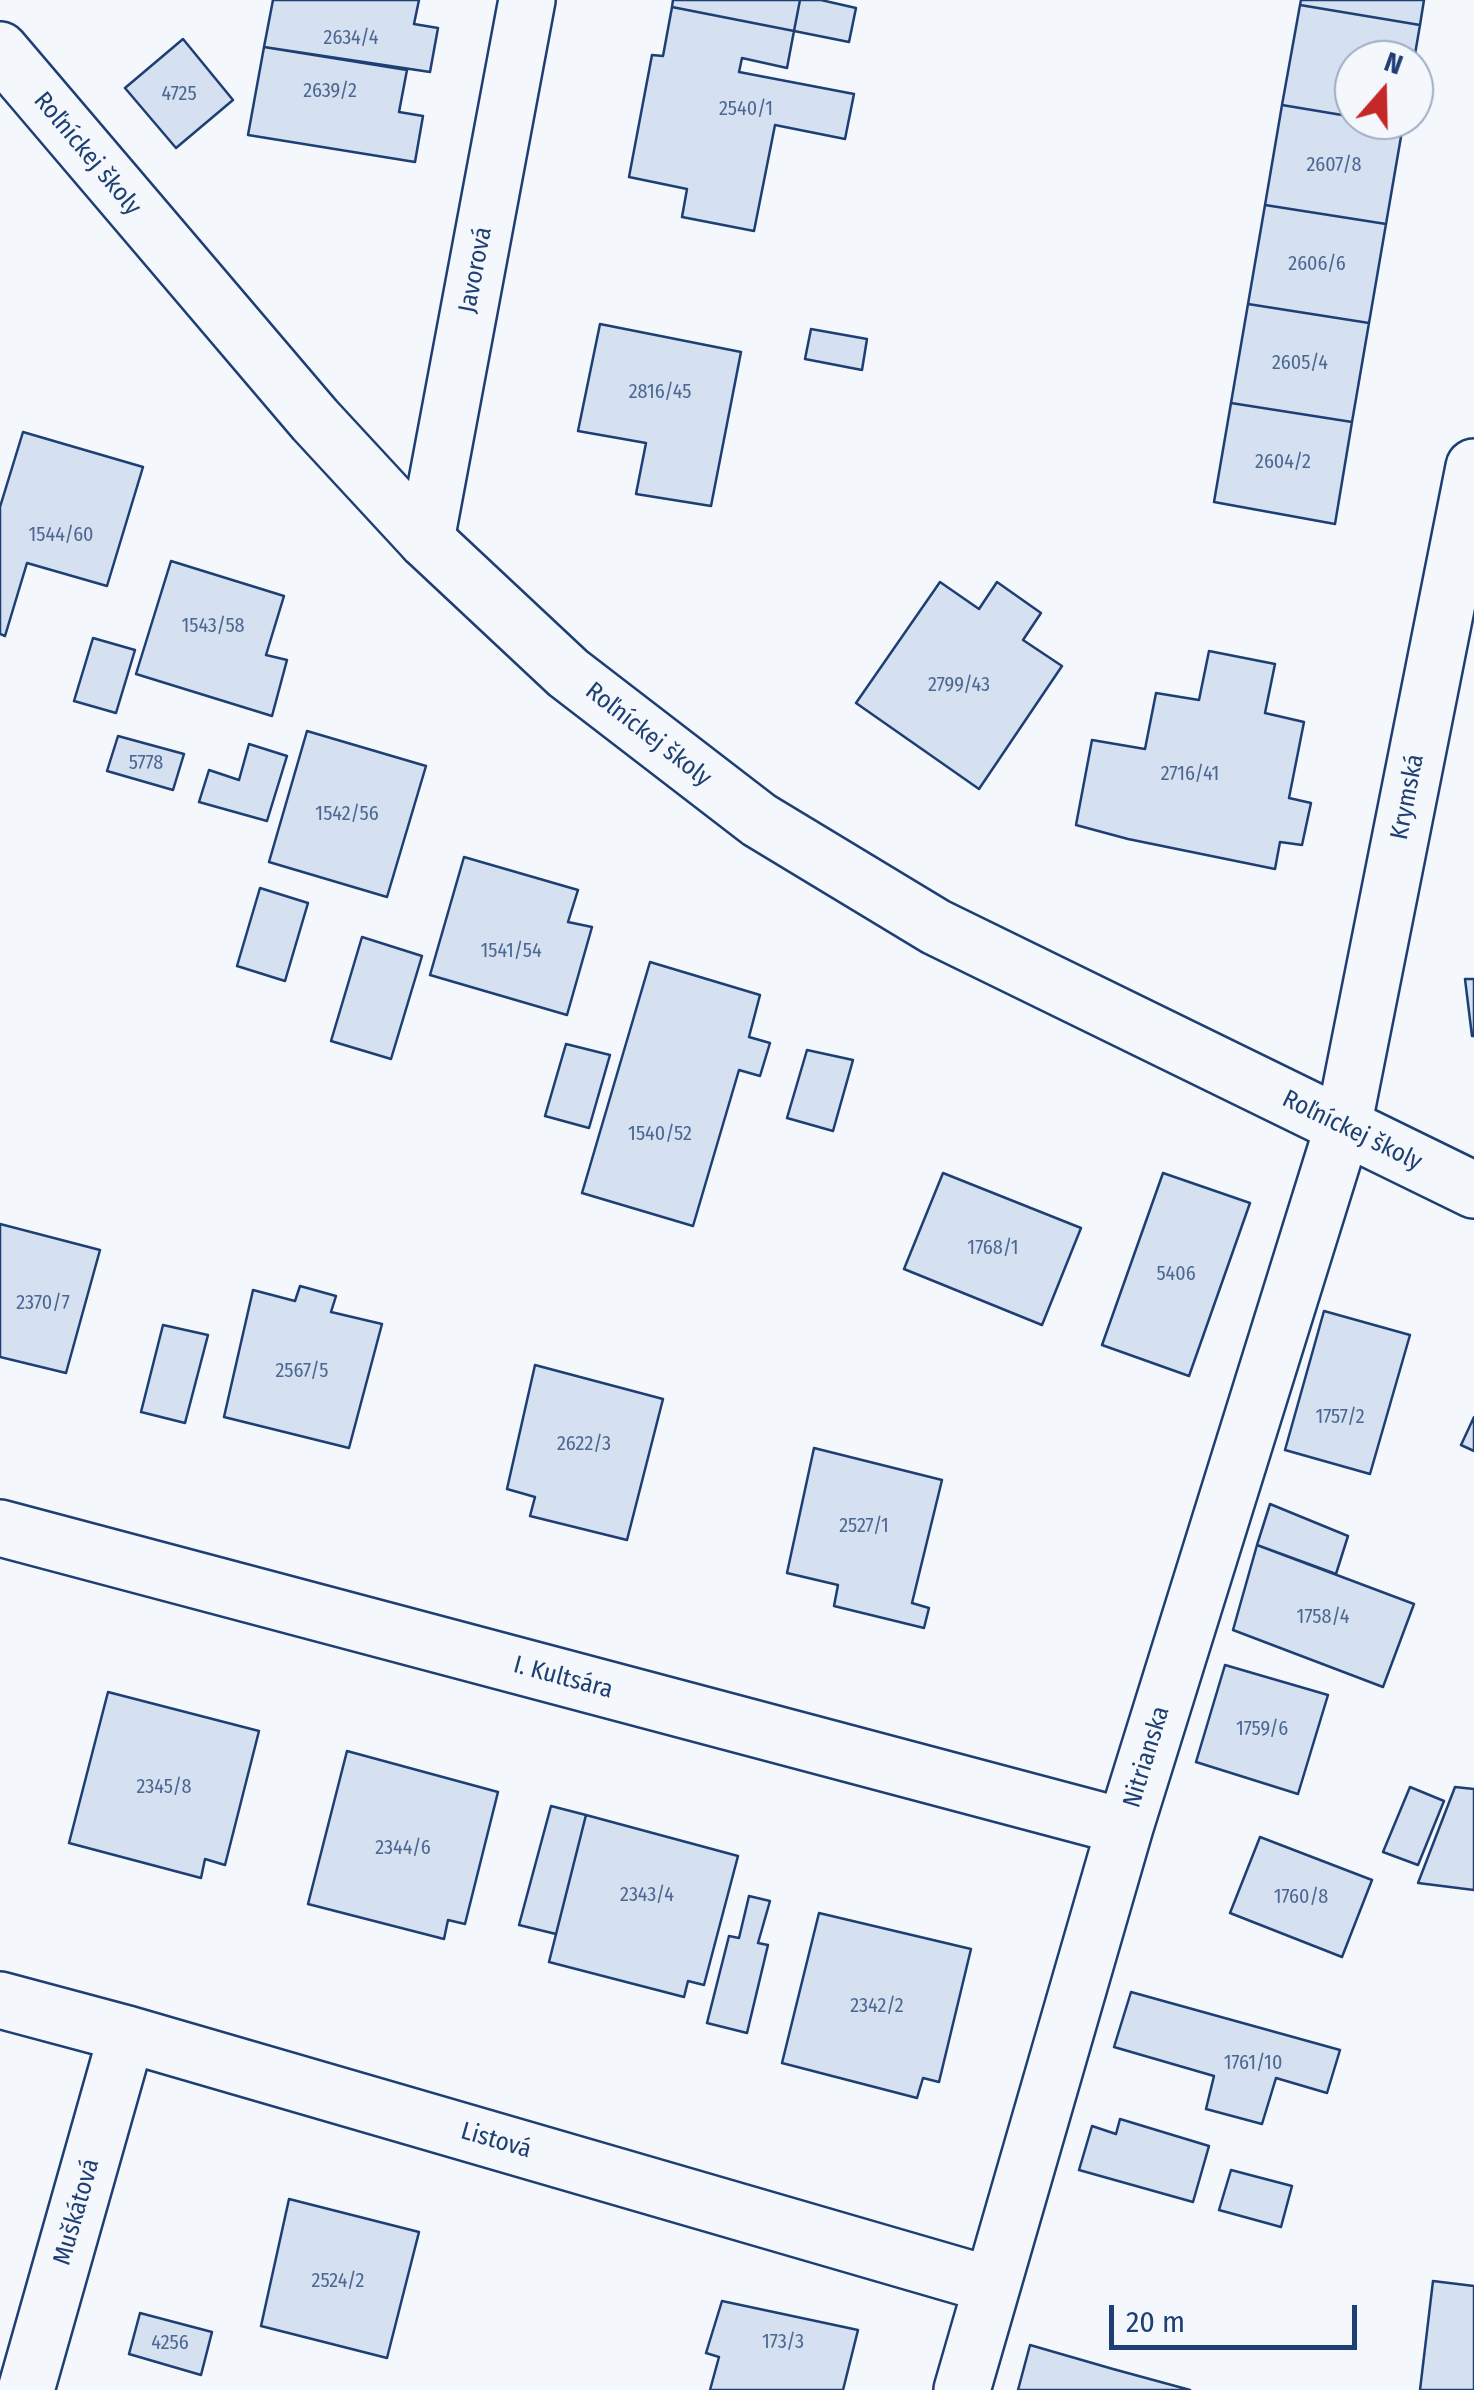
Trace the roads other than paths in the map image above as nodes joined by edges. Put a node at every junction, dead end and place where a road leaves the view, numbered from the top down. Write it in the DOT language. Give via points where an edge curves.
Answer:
graph roads {
  1 [pos="527,0"];
  2 [pos="0,50"];
  3 [pos="1474,467"];
  4 [pos="426,540"];
  5 [pos="1342,1128"];
  6 [pos="1474,1190"];
  7 [pos="0,1528"];
  8 [pos="1125,1827"];
  9 [pos="0,2000"];
  10 [pos="127,2034"];
  11 [pos="991,2285"];
  12 [pos="26,2390"];
  13 [pos="962,2390"];
  1 -- 4 [label="street, Javorová"];
  2 -- 4 [label="street, Roľníckej školy" via="314,420"];
  3 -- 5 [label="street, Krymská"];
  4 -- 5 [label="street, Roľníckej školy" via="568,673 759,820 936,927"];
  5 -- 6 [label="street, Roľníckej školy"];
  5 -- 8 [label="street, Nitrianska"];
  7 -- 8 [label="street, I. Kultsára"];
  8 -- 11 [label="street, Nitrianska"];
  9 -- 10 [label="street, Listová"];
  10 -- 11 [label="street, Listová"];
  10 -- 12 [label="street, Muškátová"];
  11 -- 13 [label="street, Nitrianska"];
}
